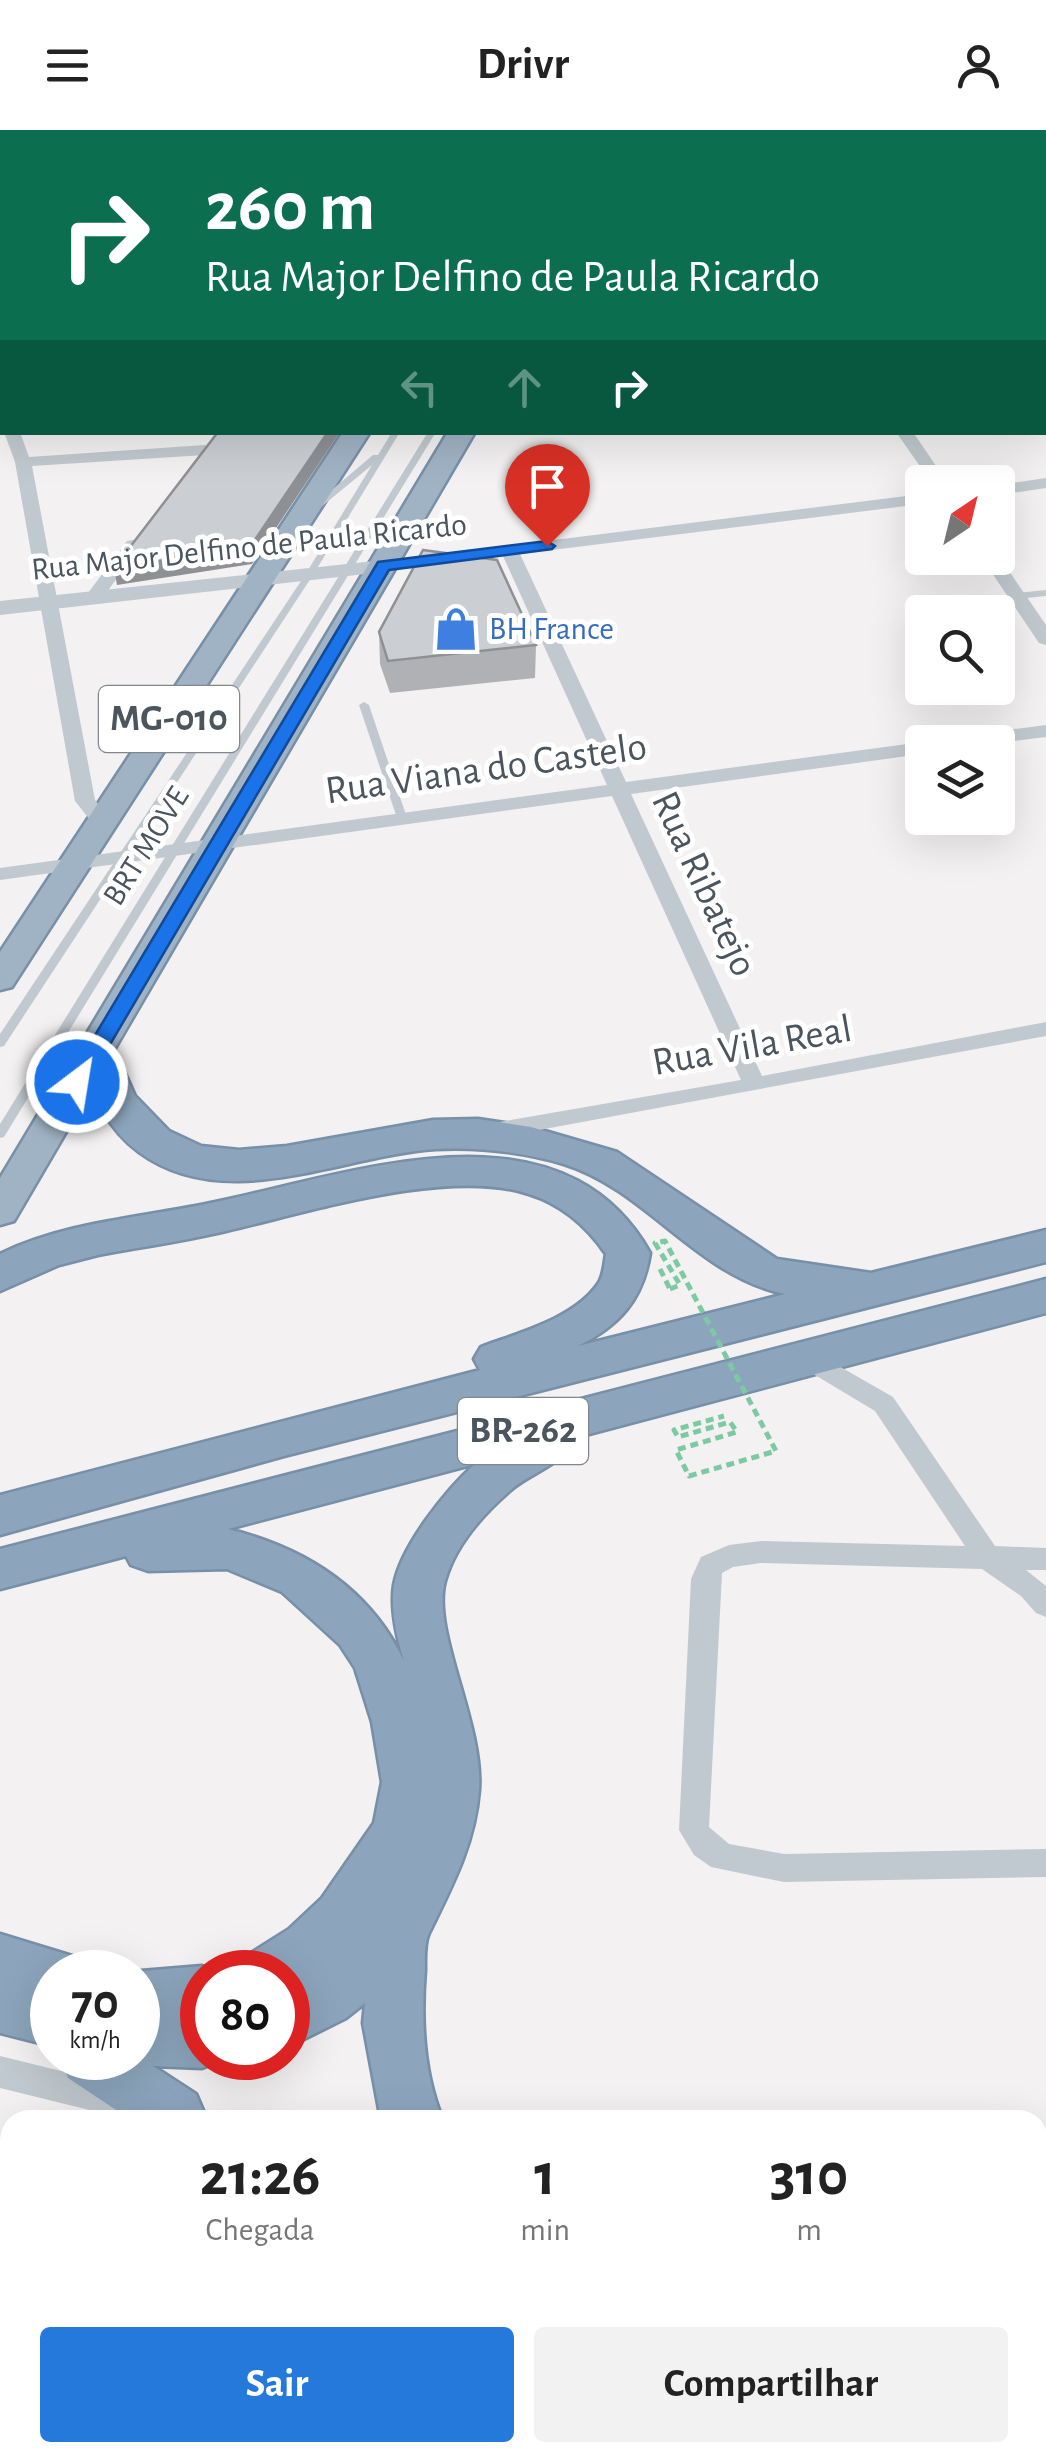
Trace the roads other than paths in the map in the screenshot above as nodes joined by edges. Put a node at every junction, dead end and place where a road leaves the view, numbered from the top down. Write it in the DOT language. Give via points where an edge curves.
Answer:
graph roads {
  1 [pos="216,435"];
  2 [pos="355,435"];
  3 [pos="394,435"];
  4 [pos="452,435"];
  5 [pos="452,435"];
  6 [pos="906,435"];
  7 [pos="8,436"];
  8 [pos="386,450"];
  9 [pos="23,462"];
  10 [pos="927,465"];
  11 [pos="1046,483"];
  12 [pos="1015,488"];
  13 [pos="905,501"];
  14 [pos="306,515"];
  15 [pos="150,524"];
  16 [pos="509,550"];
  17 [pos="384,566"];
  18 [pos="346,570"];
  19 [pos="309,575"];
  20 [pos="1003,575"];
  21 [pos="264,579"];
  22 [pos="1046,593"];
  23 [pos="1017,596"];
  24 [pos="94,597"];
  25 [pos="46,602"];
  26 [pos="0,608"];
  27 [pos="1046,640"];
  28 [pos="364,704"];
  29 [pos="1046,732"];
  30 [pos="1015,736"];
  31 [pos="905,750"];
  32 [pos="618,787"];
  33 [pos="402,818"];
  34 [pos="101,821"];
  35 [pos="220,845"];
  36 [pos="175,851"];
  37 [pos="119,859"];
  38 [pos="79,862"];
  39 [pos="0,874"];
  40 [pos="0,979"];
  41 [pos="1046,1029"];
  42 [pos="0,1044"];
  43 [pos="96,1050"];
  44 [pos="756,1086"];
  45 [pos="0,1134"];
  46 [pos="472,1134"];
  47 [pos="0,1211"];
  48 [pos="1046,1246"];
  49 [pos="0,1275"];
  50 [pos="885,1289"];
  51 [pos="1046,1296"];
  52 [pos="809,1359"];
  53 [pos="642,1400"];
  54 [pos="284,1437"];
  55 [pos="0,1516"];
  56 [pos="988,1558"];
  57 [pos="1046,1560"];
  58 [pos="13,1565"];
  59 [pos="1046,1605"];
  60 [pos="1046,1863"];
  61 [pos="399,1932"];
  62 [pos="305,1950"];
  63 [pos="310,2006"];
  64 [pos="0,2072"];
  65 [pos="125,2080"];
  66 [pos="156,2110"];
  67 [pos="174,2110"];
  68 [pos="407,2110"];
  1 -- 9 [label="street" via="199,457"];
  2 -- 14 [label="highway, MG-010"];
  3 -- 8 [label="lane, BRT MOVE"];
  4 -- 17 [label="highway, MG-010"];
  5 -- 18 [label="lane, BRT MOVE"];
  6 -- 10 [label="street"];
  7 -- 9 [label="street"];
  8 -- 14 [label="lane"];
  8 -- 19 [label="lane, BRT MOVE"];
  9 -- 25 [label="street"];
  11 -- 12 [label="street"];
  13 -- 16 [label="street, Rua Major Delfino de Paula Ricardo"];
  14 -- 21 [label="highway, MG-010"];
  15 -- 24 [label="street"];
  16 -- 17 [label="street, Rua Major Delfino de Paula Ricardo"];
  16 -- 32 [label="street, Rua Ribatejo"];
  17 -- 18 [label="street, Rua Major Delfino de Paula Ricardo"];
  17 -- 35 [label="highway, MG-010"];
  18 -- 19 [label="street, Rua Major Delfino de Paula Ricardo"];
  18 -- 36 [label="lane, BRT MOVE"];
  19 -- 21 [label="street, Rua Major Delfino de Paula Ricardo"];
  19 -- 37 [label="lane, BRT MOVE"];
  20 -- 23 [label="street"];
  21 -- 24 [label="street, Rua Major Delfino de Paula Ricardo"];
  21 -- 34 [label="highway, MG-010"];
  22 -- 23 [label="lane"];
  23 -- 27 [label="street"];
  24 -- 25 [label="street, Rua Major Delfino de Paula Ricardo"];
  25 -- 26 [label="street, Rua Major Delfino de Paula Ricardo"];
  25 -- 34 [label="street" via="86,801"];
  28 -- 33 [label="lane"];
  29 -- 30 [label="street"];
  31 -- 32 [label="street, Rua Viana do Castelo"];
  32 -- 33 [label="street, Rua Viana do Castelo"];
  32 -- 44 [label="street, Rua Ribatejo"];
  33 -- 35 [label="street, Rua Viana do Castelo"];
  34 -- 38 [label="highway, MG-010"];
  35 -- 36 [label="street, Rua Viana do Castelo"];
  35 -- 43 [label="highway, MG-010"];
  36 -- 37 [label="street, Rua Viana do Castelo"];
  36 -- 45 [label="lane, BRT MOVE"];
  37 -- 38 [label="street, Rua Viana do Castelo"];
  37 -- 42 [label="lane, BRT MOVE"];
  38 -- 39 [label="street, Rua Viana do Castelo"];
  38 -- 40 [label="highway, MG-010"];
  41 -- 44 [label="street, Rua Vila Real"];
  43 -- 46 [label="highway" via="119,1106 154,1143 196,1162 254,1167"];
  43 -- 47 [label="highway, MG-010"];
  44 -- 46 [label="street, Rua Vila Real"];
  46 -- 50 [label="highway" via="538,1142 614,1168 764,1273"];
  48 -- 50 [label="highway, BR-262"];
  49 -- 54 [label="highway" via="18,1262 91,1243 415,1176 474,1172 525,1177 576,1194 609,1223 628,1253 622,1285 565,1334"];
  50 -- 54 [label="highway, BR-262"];
  51 -- 52 [label="highway, BR-262"];
  52 -- 53 [label="highway, BR-262"];
  52 -- 56 [label="street" via="884,1404"];
  53 -- 58 [label="highway, BR-262"];
  53 -- 61 [label="highway" via="502,1468 457,1513 418,1586 424,1647 451,1744 451,1824"];
  54 -- 55 [label="highway, BR-262"];
  56 -- 57 [label="street"];
  56 -- 59 [label="street"];
  56 -- 60 [label="street" via="761,1552 711,1565 705,1579 694,1830 722,1856 784,1868"];
  58 -- 62 [label="highway" via="205,1547 264,1560 343,1611 374,1652 411,1771 403,1818 380,1865 354,1902"];
  61 -- 63 [label="highway" via="349,1982"];
  61 -- 68 [label="highway" via="392,2023"];
  64 -- 66 [label="street"];
  65 -- 67 [label="highway"];
}
